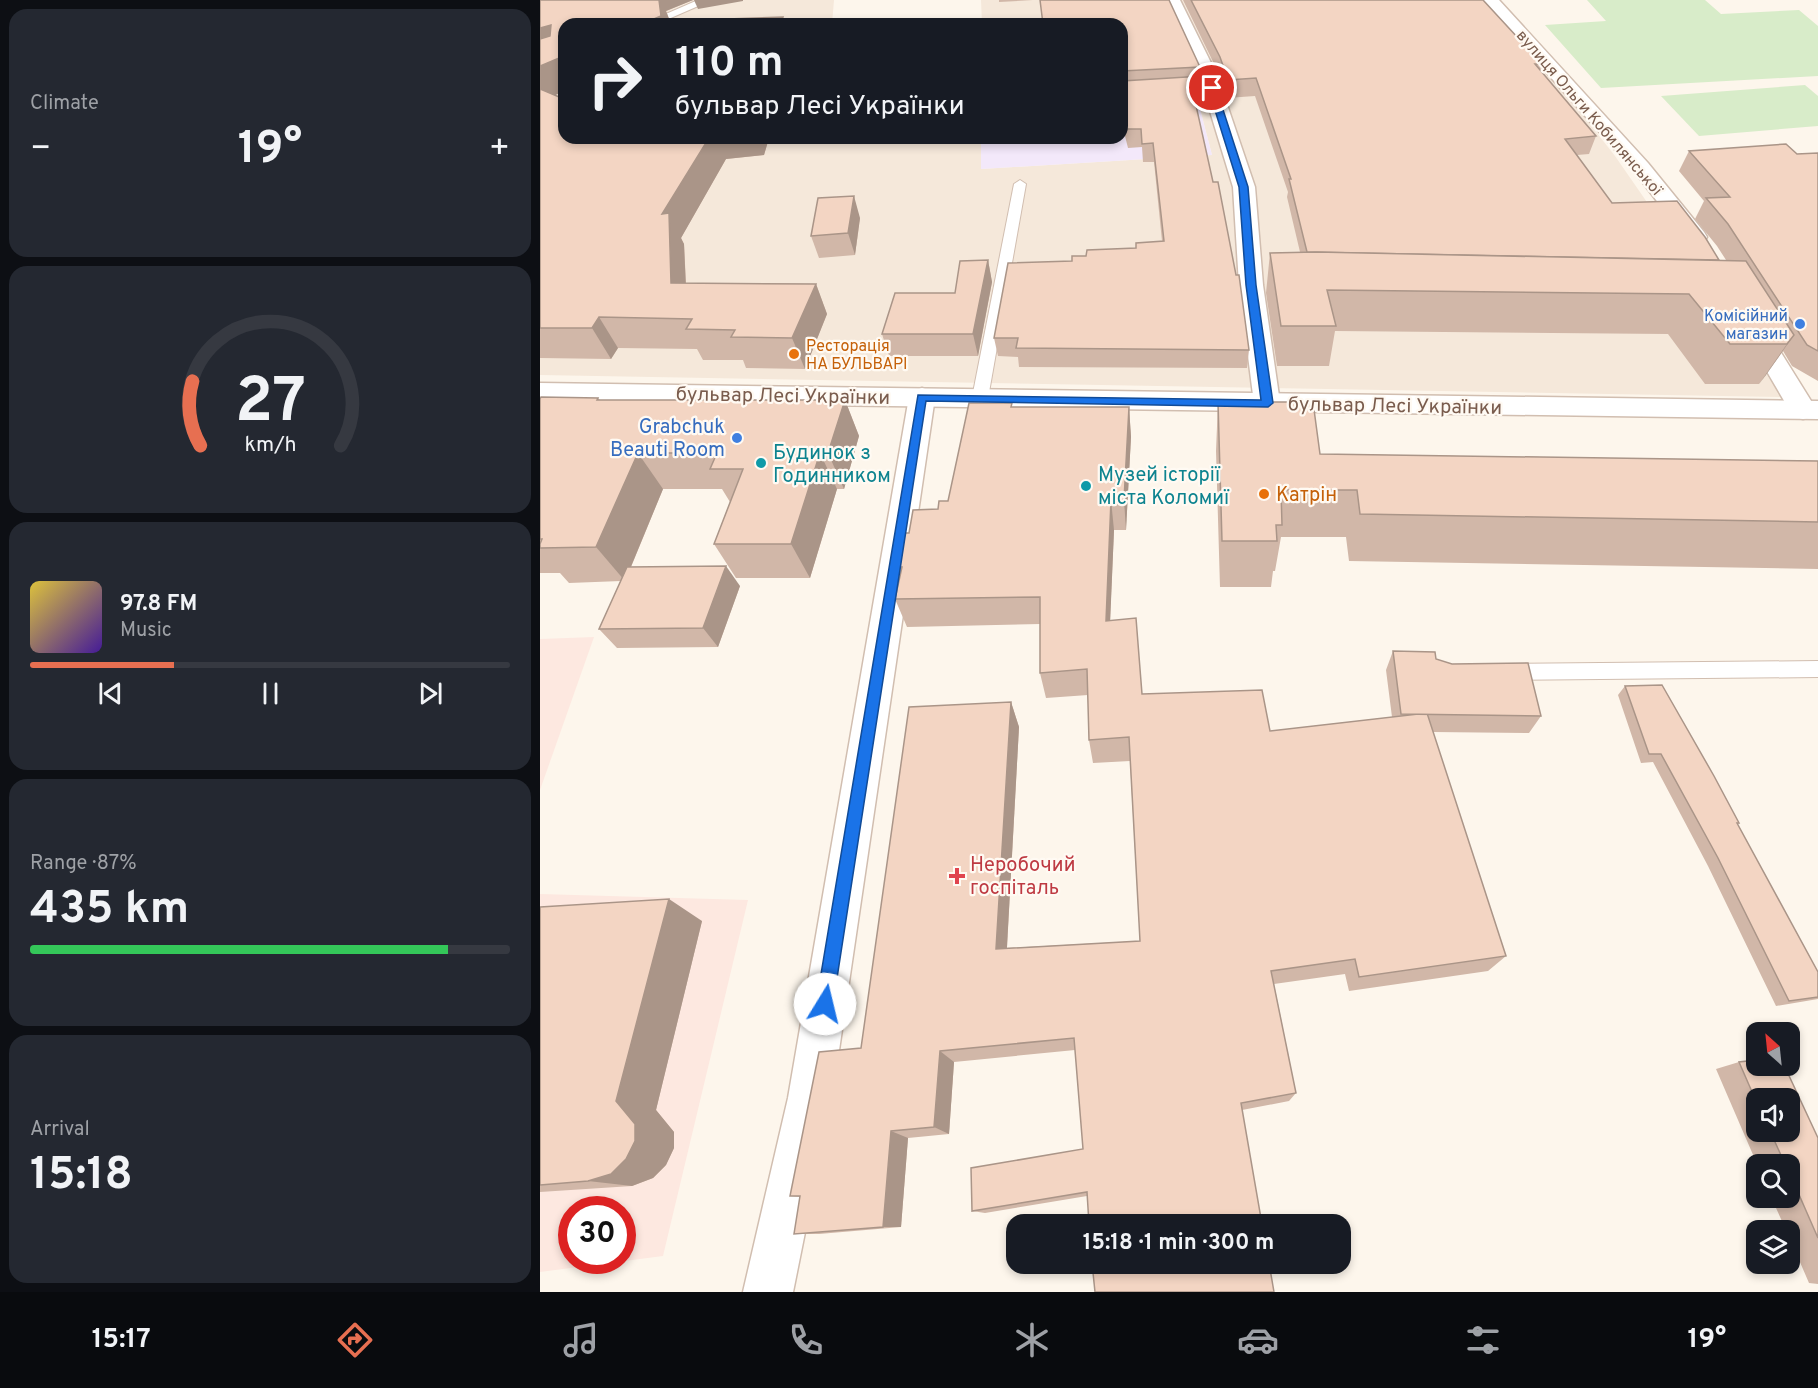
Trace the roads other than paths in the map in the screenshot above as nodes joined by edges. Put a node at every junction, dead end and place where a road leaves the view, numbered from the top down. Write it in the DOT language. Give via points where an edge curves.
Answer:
graph roads {
  1 [pos="707,0"];
  2 [pos="1172,0"];
  3 [pos="1490,0"];
  4 [pos="658,18"];
  5 [pos="1020,184"];
  6 [pos="1707,252"];
  7 [pos="1739,304"];
  8 [pos="540,392"];
  9 [pos="921,397"];
  10 [pos="980,398"];
  11 [pos="1268,403"];
  12 [pos="1810,410"];
  13 [pos="1818,669"];
  14 [pos="1490,672"];
  15 [pos="768,1292"];
  1 -- 4 [label="lane"];
  2 -- 11 [label="street" via="1208,75 1208,89 1244,187"];
  3 -- 6 [label="street, вулиця Ольги Кобилянської" via="1641,166"];
  5 -- 10 [label="lane"];
  7 -- 12 [label="street"];
  8 -- 9 [label="street, бульвар Лесі Українки"];
  9 -- 10 [label="street, бульвар Лесі Українки"];
  9 -- 15 [label="street" via="810,1098"];
  10 -- 11 [label="street, бульвар Лесі Українки"];
  11 -- 12 [label="street, бульвар Лесі Українки"];
  13 -- 14 [label="lane"];
}
